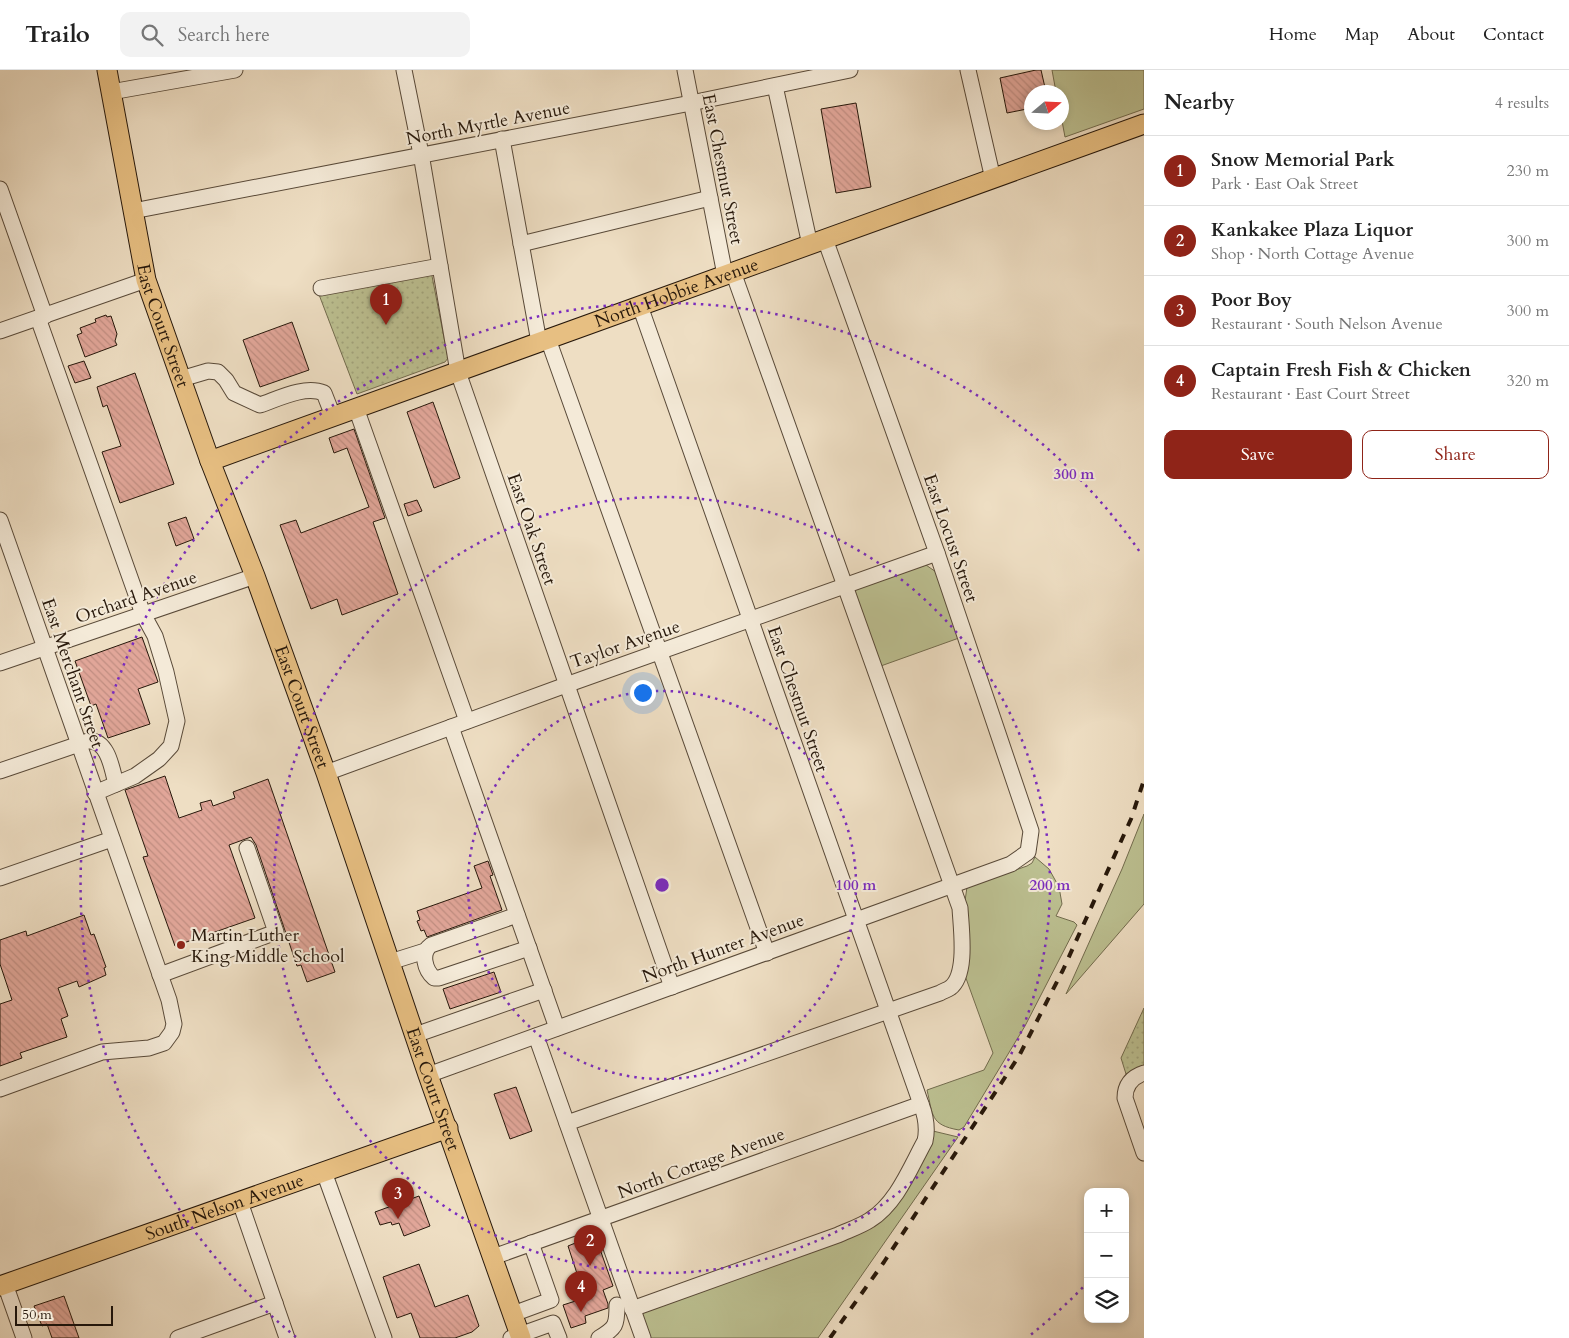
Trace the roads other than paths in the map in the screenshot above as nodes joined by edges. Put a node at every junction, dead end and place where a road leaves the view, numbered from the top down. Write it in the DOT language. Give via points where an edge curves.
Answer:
graph roads {
  1 [pos="107,70"];
  2 [pos="235,70"];
  3 [pos="404,70"];
  4 [pos="685,70"];
  5 [pos="850,70"];
  6 [pos="968,70"];
  7 [pos="775,86"];
  8 [pos="111,92"];
  9 [pos="691,103"];
  10 [pos="1144,124"];
  11 [pos="502,139"];
  12 [pos="421,154"];
  13 [pos="993,179"];
  14 [pos="0,189"];
  15 [pos="710,198"];
  16 [pos="133,210"];
  17 [pos="817,242"];
  18 [pos="521,244"];
  19 [pos="440,266"];
  20 [pos="729,274"];
  21 [pos="146,280"];
  22 [pos="321,288"];
  23 [pos="640,306"];
  24 [pos="42,317"];
  25 [pos="0,331"];
  26 [pos="543,341"];
  27 [pos="458,372"];
  28 [pos="181,379"];
  29 [pos="356,408"];
  30 [pos="333,416"];
  31 [pos="210,461"];
  32 [pos="0,520"];
  33 [pos="5,552"];
  34 [pos="937,553"];
  35 [pos="255,576"];
  36 [pos="845,586"];
  37 [pos="143,614"];
  38 [pos="750,620"];
  39 [pos="44,648"];
  40 [pos="659,652"];
  41 [pos="0,663"];
  42 [pos="566,685"];
  43 [pos="466,722"];
  44 [pos="451,727"];
  45 [pos="78,744"];
  46 [pos="0,771"];
  47 [pos="326,773"];
  48 [pos="116,784"];
  49 [pos="95,793"];
  50 [pos="112,839"];
  51 [pos="247,848"];
  52 [pos="1028,852"];
  53 [pos="0,878"];
  54 [pos="952,886"];
  55 [pos="517,915"];
  56 [pos="856,920"];
  57 [pos="529,948"];
  58 [pos="425,951"];
  59 [pos="767,952"];
  60 [pos="390,962"];
  61 [pos="160,975"];
  62 [pos="672,987"];
  63 [pos="544,990"];
  64 [pos="888,1012"];
  65 [pos="557,1028"];
  66 [pos="415,1035"];
  67 [pos="536,1036"];
  68 [pos="1144,1073"];
  69 [pos="428,1075"];
  70 [pos="0,1089"];
  71 [pos="921,1104"];
  72 [pos="567,1123"];
  73 [pos="448,1128"];
  74 [pos="1144,1153"];
  75 [pos="324,1172"];
  76 [pos="240,1202"];
  77 [pos="601,1218"];
  78 [pos="531,1243"];
  79 [pos="493,1256"];
  80 [pos="3,1285"];
  81 [pos="275,1303"];
  82 [pos="617,1305"];
  83 [pos="632,1309"];
  84 [pos="513,1314"];
  85 [pos="517,1337"];
  86 [pos="24,1338"];
  87 [pos="178,1338"];
  88 [pos="287,1338"];
  89 [pos="384,1338"];
  90 [pos="559,1338"];
  91 [pos="599,1338"];
  92 [pos="643,1338"];
  1 -- 8 [label="main road, East Court Street"];
  2 -- 8 [label="street"];
  3 -- 12 [label="street, East Oak Street"];
  4 -- 9 [label="street, East Chestnut Street"];
  5 -- 7 [label="street, North Myrtle Avenue"];
  6 -- 13 [label="street"];
  7 -- 9 [label="street, North Myrtle Avenue"];
  7 -- 17 [label="street, East Locust Street"];
  8 -- 16 [label="main road, East Court Street"];
  9 -- 11 [label="street, North Myrtle Avenue"];
  9 -- 15 [label="street, East Chestnut Street"];
  10 -- 13 [label="main road, North Hobbie Avenue"];
  11 -- 12 [label="street, North Myrtle Avenue"];
  11 -- 18 [label="street"];
  12 -- 16 [label="street, North Myrtle Avenue"];
  12 -- 19 [label="street, East Oak Street"];
  13 -- 17 [label="main road, North Hobbie Avenue"];
  14 -- 24 [label="street"];
  15 -- 18 [label="street"];
  15 -- 20 [label="street, East Chestnut Street"];
  16 -- 21 [label="main road, East Court Street"];
  17 -- 20 [label="main road, North Hobbie Avenue"];
  17 -- 34 [label="street, East Locust Street"];
  18 -- 26 [label="street"];
  19 -- 22 [label="street"];
  19 -- 27 [label="street, East Oak Street"];
  20 -- 23 [label="main road, North Hobbie Avenue"];
  20 -- 36 [label="street, East Chestnut Street"];
  21 -- 24 [label="street"];
  21 -- 28 [label="main road, East Court Street"];
  23 -- 26 [label="main road, North Hobbie Avenue"];
  23 -- 38 [label="street, East Chestnut Street"];
  24 -- 25 [label="street"];
  24 -- 37 [label="street"];
  26 -- 27 [label="main road, North Hobbie Avenue"];
  26 -- 40 [label="street"];
  27 -- 29 [label="main road, North Hobbie Avenue"];
  27 -- 42 [label="street, East Oak Street"];
  28 -- 30 [label="street" via="208,371 218,372 234,393 260,406 300,392 317,390 324,393"];
  28 -- 31 [label="main road, East Court Street"];
  29 -- 30 [label="main road, North Hobbie Avenue"];
  29 -- 43 [label="street"];
  30 -- 31 [label="main road, North Hobbie Avenue"];
  31 -- 35 [label="main road, East Court Street"];
  32 -- 33 [label="street, East Merchant Street"];
  33 -- 39 [label="street, East Merchant Street"];
  34 -- 36 [label="street, Taylor Avenue"];
  34 -- 52 [label="street, East Locust Street" via="1031,831"];
  35 -- 37 [label="street, Orchard Avenue"];
  35 -- 47 [label="main road, East Court Street"];
  36 -- 38 [label="street, Taylor Avenue"];
  36 -- 54 [label="street, East Chestnut Street"];
  37 -- 39 [label="street, Orchard Avenue"];
  37 -- 48 [label="street" via="156,636 177,721 171,746 159,760"];
  38 -- 40 [label="street, Taylor Avenue"];
  38 -- 56 [label="street, East Chestnut Street"];
  39 -- 41 [label="street, Orchard Avenue"];
  39 -- 45 [label="street, East Merchant Street"];
  40 -- 42 [label="street, Taylor Avenue"];
  40 -- 59 [label="street"];
  42 -- 43 [label="street, Taylor Avenue"];
  42 -- 62 [label="street, East Oak Street"];
  43 -- 44 [label="street, Taylor Avenue"];
  44 -- 47 [label="street, Taylor Avenue"];
  44 -- 55 [label="street"];
  45 -- 46 [label="street"];
  45 -- 48 [label="street" via="95,740 100,743"];
  45 -- 49 [label="street, East Merchant Street"];
  47 -- 60 [label="main road, East Court Street"];
  48 -- 49 [label="street"];
  49 -- 50 [label="street, East Merchant Street"];
  50 -- 53 [label="street"];
  50 -- 61 [label="street, East Merchant Street"];
  51 -- 61 [label="street" via="276,932"];
  52 -- 54 [label="street, North Hunter Avenue" via="1011,864"];
  54 -- 56 [label="street, North Hunter Avenue"];
  54 -- 64 [label="street, East Chestnut Street" via="960,908 962,960 958,978 951,987"];
  55 -- 57 [label="street"];
  55 -- 58 [label="street" via="431,945"];
  56 -- 59 [label="street, North Hunter Avenue"];
  56 -- 64 [label="street, East Chestnut Street"];
  57 -- 58 [label="street" via="434,978 424,956"];
  57 -- 63 [label="street"];
  58 -- 60 [label="street"];
  59 -- 62 [label="street, North Hunter Avenue"];
  60 -- 66 [label="main road, East Court Street"];
  61 -- 70 [label="street, East Merchant Street" via="173,1016 172,1032 164,1043 149,1048 102,1052"];
  62 -- 65 [label="street, North Hunter Avenue"];
  63 -- 65 [label="street"];
  63 -- 66 [label="street"];
  64 -- 71 [label="street, East Chestnut Street"];
  64 -- 72 [label="street, East Chestnut Street"];
  65 -- 67 [label="street, North Hunter Avenue"];
  66 -- 69 [label="main road, East Court Street"];
  67 -- 69 [label="street, North Hunter Avenue"];
  67 -- 72 [label="street"];
  68 -- 74 [label="street" via="1135,1076 1125,1090"];
  69 -- 73 [label="main road, East Court Street"];
  71 -- 77 [label="street, North Cottage Avenue"];
  71 -- 83 [label="street, East Chestnut Street" via="928,1131 925,1141 893,1198 870,1220 838,1235"];
  72 -- 77 [label="street"];
  73 -- 75 [label="main road, South Nelson Avenue"];
  73 -- 79 [label="main road, East Court Street"];
  75 -- 76 [label="main road, South Nelson Avenue"];
  75 -- 89 [label="street"];
  76 -- 80 [label="main road, South Nelson Avenue"];
  76 -- 81 [label="street"];
  77 -- 78 [label="street, North Cottage Avenue"];
  77 -- 83 [label="street"];
  78 -- 79 [label="street, North Cottage Avenue"];
  78 -- 84 [label="street" via="551,1300"];
  79 -- 84 [label="main road, East Court Street"];
  80 -- 86 [label="street"];
  81 -- 87 [label="street"];
  81 -- 88 [label="street"];
  82 -- 91 [label="street" via="613,1330"];
  83 -- 92 [label="street"];
  84 -- 85 [label="main road, East Court Street"];
  85 -- 90 [label="street" via="553,1323"];
}
